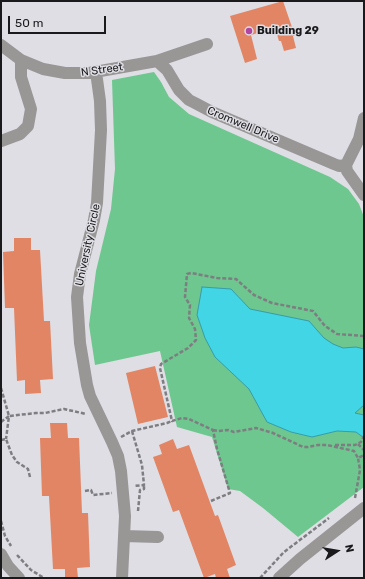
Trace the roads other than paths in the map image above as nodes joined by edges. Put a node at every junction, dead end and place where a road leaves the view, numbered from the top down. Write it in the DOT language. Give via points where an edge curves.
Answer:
graph roads {
  1 [pos="207,44"];
  2 [pos="1,45"];
  3 [pos="21,60"];
  4 [pos="157,61"];
  5 [pos="96,72"];
  6 [pos="364,118"];
  7 [pos="1,141"];
  8 [pos="346,166"];
  9 [pos="364,195"];
  10 [pos="364,508"];
  11 [pos="124,536"];
  12 [pos="158,537"];
  13 [pos="1,554"];
  14 [pos="19,578"];
  15 [pos="122,578"];
  16 [pos="279,578"];
  1 -- 4 [label="street, N Street"];
  2 -- 3 [label="street, N Street"];
  3 -- 5 [label="street, N Street" via="43,69 66,73"];
  3 -- 7 [label="street" via="20,77 32,109 28,126 20,134"];
  4 -- 5 [label="street, N Street"];
  4 -- 8 [label="street, Cromwell Drive" via="167,70 179,90 189,100 334,164"];
  5 -- 11 [label="street, University Circle" via="101,130 99,183 94,220 80,274 77,297 80,344 87,385 118,456 121,471"];
  6 -- 8 [label="street" via="359,139"];
  8 -- 9 [label="street"];
  10 -- 16 [label="street"];
  11 -- 12 [label="street"];
  11 -- 15 [label="street, University Circle"];
  13 -- 14 [label="street"];
}
